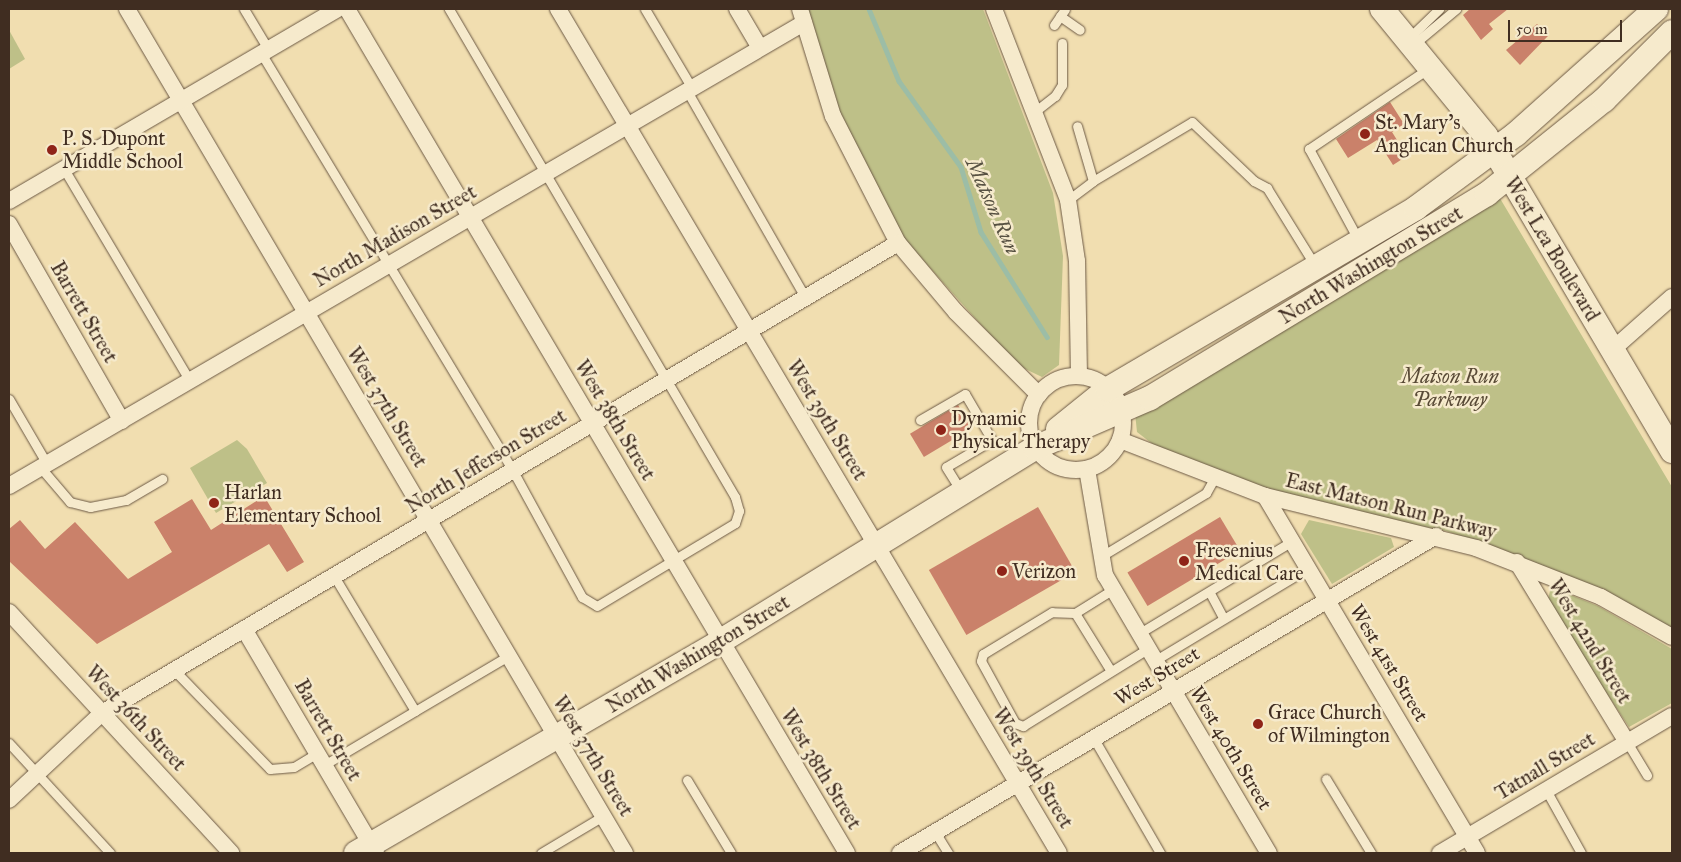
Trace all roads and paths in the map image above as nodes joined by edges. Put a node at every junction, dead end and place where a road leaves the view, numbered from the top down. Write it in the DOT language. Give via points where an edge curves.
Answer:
graph roads {
  1 [pos="127,9"];
  2 [pos="244,9"];
  3 [pos="337,9"];
  4 [pos="347,9"];
  5 [pos="449,9"];
  6 [pos="558,9"];
  7 [pos="645,9"];
  8 [pos="737,9"];
  9 [pos="994,9"];
  10 [pos="1382,9"];
  11 [pos="1440,9"];
  12 [pos="1456,9"];
  13 [pos="1656,9"];
  14 [pos="1063,12"];
  15 [pos="802,16"];
  16 [pos="1054,25"];
  17 [pos="1080,30"];
  18 [pos="1672,32"];
  19 [pos="1412,41"];
  20 [pos="1062,43"];
  21 [pos="760,48"];
  22 [pos="264,51"];
  23 [pos="1432,66"];
  24 [pos="690,89"];
  25 [pos="181,100"];
  26 [pos="1033,113"];
  27 [pos="628,126"];
  28 [pos="1077,126"];
  29 [pos="1494,148"];
  30 [pos="64,169"];
  31 [pos="546,174"];
  32 [pos="1510,180"];
  33 [pos="1093,181"];
  34 [pos="1068,200"];
  35 [pos="9,201"];
  36 [pos="470,217"];
  37 [pos="9,224"];
  38 [pos="1359,241"];
  39 [pos="898,243"];
  40 [pos="389,265"];
  41 [pos="1316,267"];
  42 [pos="1672,297"];
  43 [pos="805,298"];
  44 [pos="306,313"];
  45 [pos="749,331"];
  46 [pos="1612,350"];
  47 [pos="1079,376"];
  48 [pos="666,380"];
  49 [pos="190,381"];
  50 [pos="1108,389"];
  51 [pos="1039,395"];
  52 [pos="9,399"];
  53 [pos="1122,411"];
  54 [pos="920,420"];
  55 [pos="122,421"];
  56 [pos="592,423"];
  57 [pos="1120,440"];
  58 [pos="1036,448"];
  59 [pos="1672,451"];
  60 [pos="44,466"];
  61 [pos="1087,469"];
  62 [pos="512,471"];
  63 [pos="1215,477"];
  64 [pos="162,479"];
  65 [pos="9,486"];
  66 [pos="962,493"];
  67 [pos="1265,496"];
  68 [pos="429,520"];
  69 [pos="1436,536"];
  70 [pos="1292,541"];
  71 [pos="877,547"];
  72 [pos="1100,557"];
  73 [pos="674,561"];
  74 [pos="1517,562"];
  75 [pos="1308,568"];
  76 [pos="334,576"];
  77 [pos="1112,590"];
  78 [pos="1210,593"];
  79 [pos="1327,600"];
  80 [pos="9,612"];
  81 [pos="1075,613"];
  82 [pos="1223,617"];
  83 [pos="244,629"];
  84 [pos="1137,634"];
  85 [pos="1672,637"];
  86 [pos="721,641"];
  87 [pos="1150,655"];
  88 [pos="508,656"];
  89 [pos="174,670"];
  90 [pos="1111,671"];
  91 [pos="1173,692"];
  92 [pos="415,711"];
  93 [pos="102,713"];
  94 [pos="1672,716"];
  95 [pos="557,738"];
  96 [pos="1094,739"];
  97 [pos="9,742"];
  98 [pos="1627,742"];
  99 [pos="321,759"];
  100 [pos="37,773"];
  101 [pos="1647,775"];
  102 [pos="1326,779"];
  103 [pos="687,780"];
  104 [pos="1018,784"];
  105 [pos="1546,790"];
  106 [pos="9,800"];
  107 [pos="603,816"];
  108 [pos="936,832"];
  109 [pos="1468,837"];
  110 [pos="368,850"];
  111 [pos="110,853"];
  112 [pos="232,853"];
  113 [pos="541,853"];
  114 [pos="625,853"];
  115 [pos="731,853"];
  116 [pos="847,853"];
  117 [pos="900,853"];
  118 [pos="948,853"];
  119 [pos="1059,853"];
  120 [pos="1160,853"];
  121 [pos="1269,853"];
  122 [pos="1371,853"];
  123 [pos="1440,853"];
  124 [pos="1477,853"];
  125 [pos="1581,853"];
  1 -- 25 [label="street, West 37th Street"];
  2 -- 22 [label="lane"];
  3 -- 22 [label="street"];
  4 -- 36 [label="street, West 38th Street"];
  5 -- 31 [label="lane"];
  6 -- 27 [label="street, West 39th Street"];
  7 -- 24 [label="lane"];
  8 -- 21 [label="street"];
  9 -- 26 [label="street"];
  10 -- 19 [label="main road, West Lea Boulevard"];
  11 -- 19 [label="lane"];
  12 -- 19 [label="lane"];
  13 -- 29 [label="main road, North Washington Street"];
  14 -- 16 [label="lane"];
  14 -- 17 [label="lane"];
  15 -- 21 [label="street, North Madison Street"];
  15 -- 39 [label="street" via="832,116"];
  18 -- 32 [label="main road, North Washington Street" via="1604,100"];
  19 -- 23 [label="main road, West Lea Boulevard"];
  20 -- 26 [label="lane" via="1062,85 1055,96"];
  21 -- 24 [label="street, North Madison Street"];
  22 -- 25 [label="street"];
  22 -- 40 [label="lane"];
  23 -- 29 [label="main road, West Lea Boulevard"];
  23 -- 38 [label="lane" via="1310,148"];
  24 -- 27 [label="street, North Madison Street"];
  24 -- 43 [label="lane"];
  25 -- 30 [label="street"];
  25 -- 44 [label="street, West 37th Street"];
  26 -- 34 [label="street"];
  27 -- 31 [label="street, North Madison Street"];
  27 -- 45 [label="street, West 39th Street"];
  28 -- 33 [label="lane"];
  29 -- 32 [label="main road, West Lea Boulevard"];
  29 -- 38 [label="main road, North Washington Street" via="1416,208"];
  30 -- 35 [label="street"];
  30 -- 49 [label="lane"];
  31 -- 36 [label="street, North Madison Street"];
  31 -- 48 [label="lane"];
  32 -- 46 [label="main road, West Lea Boulevard"];
  32 -- 53 [label="main road, North Washington Street"];
  33 -- 34 [label="lane"];
  33 -- 41 [label="lane" via="1192,122 1254,181 1267,188"];
  34 -- 47 [label="street" via="1077,260"];
  36 -- 40 [label="street, North Madison Street"];
  36 -- 56 [label="street, West 38th Street"];
  37 -- 55 [label="street, Barrett Street"];
  38 -- 41 [label="main road, North Washington Street"];
  39 -- 43 [label="street, North Jefferson Street"];
  39 -- 51 [label="street" via="956,312"];
  40 -- 44 [label="street, North Madison Street"];
  40 -- 62 [label="lane"];
  41 -- 50 [label="main road, North Washington Street"];
  42 -- 46 [label="street"];
  43 -- 45 [label="street, North Jefferson Street"];
  44 -- 49 [label="street, North Madison Street"];
  44 -- 68 [label="street, West 37th Street"];
  45 -- 48 [label="street, North Jefferson Street"];
  45 -- 71 [label="street, West 39th Street"];
  46 -- 59 [label="main road, West Lea Boulevard"];
  47 -- 50 [label="street"];
  47 -- 51 [label="street" via="1056,380"];
  48 -- 56 [label="street, North Jefferson Street"];
  48 -- 73 [label="lane" via="736,497 739,511 736,523"];
  49 -- 55 [label="street, North Madison Street"];
  50 -- 53 [label="street"];
  50 -- 58 [label="main road, North Washington Street"];
  51 -- 58 [label="street" via="1029,421"];
  52 -- 60 [label="lane"];
  53 -- 57 [label="street"];
  53 -- 58 [label="main road, North Washington Street"];
  54 -- 66 [label="lane" via="965,394 992,440 946,467"];
  55 -- 60 [label="street, North Madison Street"];
  56 -- 62 [label="street, North Jefferson Street"];
  56 -- 73 [label="street, West 38th Street"];
  57 -- 61 [label="street" via="1107,459"];
  57 -- 63 [label="street, East Matson Run Parkway"];
  58 -- 61 [label="street" via="1058,467"];
  58 -- 66 [label="main road, North Washington Street"];
  60 -- 64 [label="lane" via="70,502 90,507 126,500"];
  60 -- 65 [label="street, North Madison Street"];
  61 -- 72 [label="street, West 40th Street"];
  62 -- 68 [label="street, North Jefferson Street"];
  62 -- 73 [label="lane" via="588,604 604,603"];
  63 -- 67 [label="street, East Matson Run Parkway"];
  63 -- 72 [label="lane" via="1206,493"];
  66 -- 71 [label="main road, North Washington Street"];
  67 -- 69 [label="street, East Matson Run Parkway"];
  67 -- 70 [label="street, West 41st Street"];
  68 -- 76 [label="street, North Jefferson Street"];
  68 -- 88 [label="street, West 37th Street"];
  69 -- 74 [label="street, East Matson Run Parkway"];
  69 -- 79 [label="street, West Street"];
  70 -- 75 [label="street, West 41st Street"];
  70 -- 78 [label="lane"];
  71 -- 86 [label="main road, North Washington Street"];
  71 -- 104 [label="street, West 39th Street"];
  72 -- 77 [label="street, West 40th Street"];
  73 -- 86 [label="street, West 38th Street"];
  74 -- 85 [label="street, East Matson Run Parkway" via="1601,597"];
  74 -- 98 [label="street, West 42nd Street"];
  75 -- 79 [label="street, West 41st Street"];
  75 -- 82 [label="lane"];
  76 -- 83 [label="street, North Jefferson Street"];
  76 -- 92 [label="lane"];
  77 -- 81 [label="lane"];
  77 -- 84 [label="street, West 40th Street"];
  78 -- 82 [label="lane"];
  78 -- 84 [label="lane"];
  79 -- 91 [label="street, West Street"];
  79 -- 109 [label="street, West 41st Street"];
  80 -- 93 [label="street, West 36th Street"];
  81 -- 90 [label="lane"];
  81 -- 90 [label="lane" via="1052,612 983,654 983,666 1015,723 1023,726"];
  82 -- 87 [label="lane"];
  83 -- 89 [label="street, North Jefferson Street"];
  83 -- 99 [label="street, Barrett Street"];
  84 -- 87 [label="street, West 40th Street"];
  86 -- 95 [label="main road, North Washington Street"];
  86 -- 116 [label="street, West 38th Street"];
  87 -- 90 [label="lane"];
  87 -- 91 [label="street, West 40th Street"];
  88 -- 92 [label="lane"];
  88 -- 95 [label="street, West 37th Street"];
  89 -- 93 [label="street, North Jefferson Street"];
  89 -- 99 [label="lane" via="270,769"];
  91 -- 96 [label="street, West Street"];
  91 -- 121 [label="street, West 40th Street"];
  92 -- 99 [label="lane"];
  93 -- 100 [label="street, North Jefferson Street"];
  93 -- 112 [label="street, West 36th Street"];
  94 -- 98 [label="street, Tatnall Street"];
  95 -- 107 [label="street, West 37th Street"];
  95 -- 110 [label="main road, North Washington Street"];
  96 -- 104 [label="street, West Street"];
  96 -- 120 [label="lane"];
  97 -- 100 [label="lane"];
  98 -- 101 [label="lane"];
  98 -- 105 [label="street, Tatnall Street"];
  99 -- 110 [label="street, Barrett Street"];
  100 -- 106 [label="street, North Jefferson Street"];
  100 -- 111 [label="lane"];
  102 -- 122 [label="lane"];
  103 -- 115 [label="lane"];
  104 -- 108 [label="street, West Street"];
  104 -- 119 [label="street, West 39th Street"];
  105 -- 109 [label="street, Tatnall Street"];
  105 -- 125 [label="lane"];
  107 -- 113 [label="lane"];
  107 -- 114 [label="street, West 37th Street"];
  108 -- 117 [label="street, West Street"];
  108 -- 118 [label="lane"];
  109 -- 123 [label="street, Tatnall Street"];
  109 -- 124 [label="street, West 41st Street"];
}
